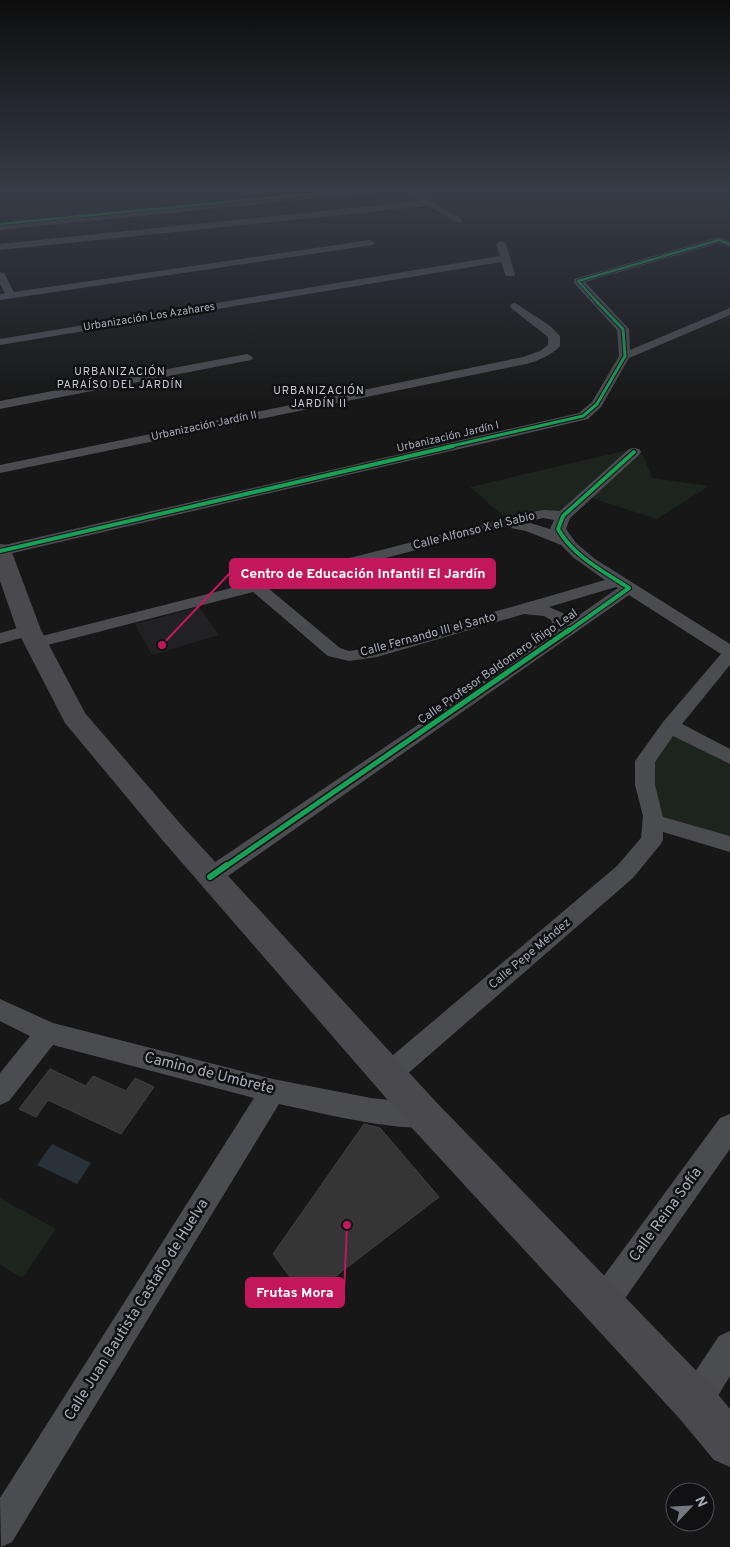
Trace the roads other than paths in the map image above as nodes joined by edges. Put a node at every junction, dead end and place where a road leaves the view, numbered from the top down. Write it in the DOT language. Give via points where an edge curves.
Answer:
graph roads {
  1 [pos="249,261"];
  2 [pos="487,261"];
  3 [pos="507,261"];
  4 [pos="646,261"];
  5 [pos="510,274"];
  6 [pos="0,275"];
  7 [pos="11,295"];
  8 [pos="0,297"];
  9 [pos="516,306"];
  10 [pos="730,311"];
  11 [pos="0,342"];
  12 [pos="625,356"];
  13 [pos="246,358"];
  14 [pos="0,405"];
  15 [pos="634,452"];
  16 [pos="0,468"];
  17 [pos="563,516"];
  18 [pos="502,524"];
  19 [pos="563,541"];
  20 [pos="0,550"];
  21 [pos="624,585"];
  22 [pos="256,587"];
  23 [pos="521,610"];
  24 [pos="564,634"];
  25 [pos="22,638"];
  26 [pos="730,653"];
  27 [pos="670,726"];
  28 [pos="730,757"];
  29 [pos="653,822"];
  30 [pos="730,844"];
  31 [pos="210,876"];
  32 [pos="0,1009"];
  33 [pos="48,1033"];
  34 [pos="388,1074"];
  35 [pos="273,1090"];
  36 [pos="0,1093"];
  37 [pos="425,1116"];
  38 [pos="730,1127"];
  39 [pos="603,1303"];
  40 [pos="730,1347"];
  41 [pos="695,1402"];
  42 [pos="730,1444"];
  43 [pos="0,1530"];
  1 -- 7 [label="street"];
  2 -- 11 [label="street, Urbanización Los Azahares"];
  3 -- 5 [label="street"];
  4 -- 12 [label="street" via="578,281 623,329"];
  6 -- 7 [label="street"];
  7 -- 8 [label="street"];
  9 -- 16 [label="street, Urbanización Jardín II" via="554,336 554,346 544,354"];
  10 -- 12 [label="street"];
  12 -- 20 [label="street, Urbanización Jardín I" via="597,404 583,416"];
  13 -- 14 [label="street"];
  15 -- 17 [label="street"];
  17 -- 18 [label="street, Calle Alfonso X el Sabio" via="543,514"];
  17 -- 19 [label="street" via="558,529"];
  18 -- 19 [label="street" via="526,525"];
  18 -- 22 [label="street, Calle Alfonso X el Sabio"];
  19 -- 21 [label="street"];
  20 -- 25 [label="main road"];
  21 -- 23 [label="street, Calle Fernando III el Santo"];
  21 -- 24 [label="street, Calle Profesor Baldomero Íñigo Leal"];
  21 -- 26 [label="street"];
  22 -- 23 [label="street, Calle Fernando III el Santo" via="334,652 349,656 371,653"];
  22 -- 25 [label="street, Calle Alfonso X el Sabio"];
  23 -- 24 [label="street" via="542,610 556,615 562,622"];
  24 -- 31 [label="street, Calle Profesor Baldomero Íñigo Leal"];
  25 -- 31 [label="main road" via="74,717"];
  26 -- 27 [label="street, Calle Pepe Méndez"];
  27 -- 28 [label="street"];
  27 -- 29 [label="street, Calle Pepe Méndez" via="645,761 645,785"];
  29 -- 30 [label="street"];
  29 -- 34 [label="street, Calle Pepe Méndez" via="652,840 625,872"];
  31 -- 34 [label="main road"];
  32 -- 33 [label="street, Camino de Umbrete"];
  33 -- 35 [label="street, Camino de Umbrete"];
  33 -- 36 [label="street"];
  34 -- 37 [label="main road"];
  35 -- 37 [label="street, Camino de Umbrete" via="371,1110"];
  35 -- 43 [label="street, Calle Juan Bautista Castaño de Huelva"];
  37 -- 39 [label="main road"];
  38 -- 39 [label="street, Calle Reina Sofía"];
  39 -- 41 [label="main road"];
  40 -- 41 [label="street"];
  41 -- 42 [label="main road"];
}
